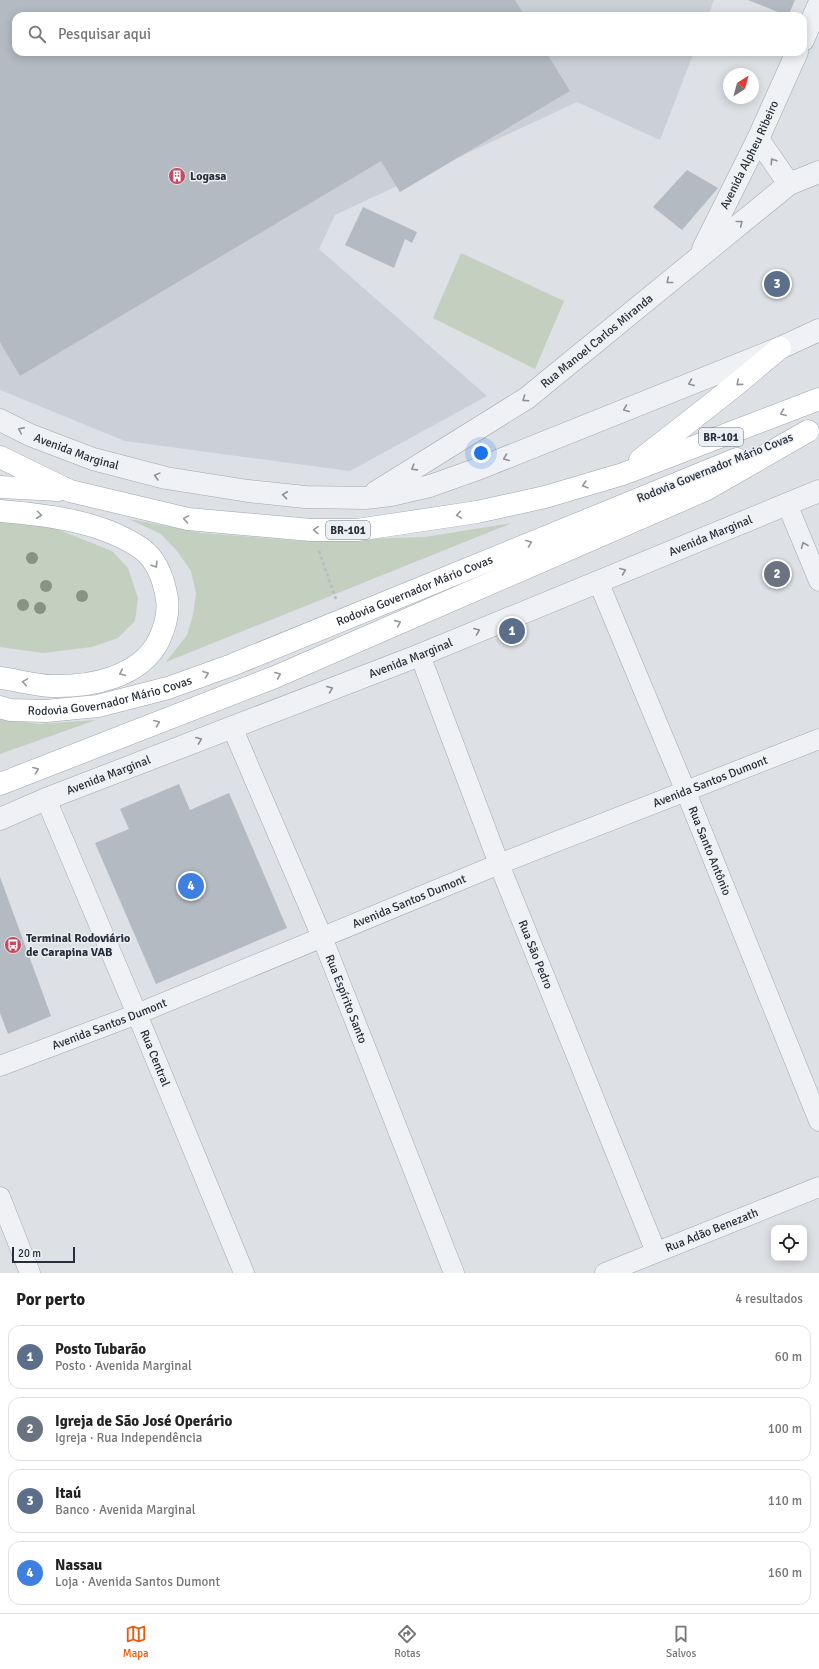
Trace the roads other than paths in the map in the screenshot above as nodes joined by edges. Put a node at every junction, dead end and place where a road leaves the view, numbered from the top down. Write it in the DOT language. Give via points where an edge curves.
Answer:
graph roads {
  1 [pos="819,4"];
  2 [pos="807,31"];
  3 [pos="796,56"];
  4 [pos="758,139"];
  5 [pos="819,172"];
  6 [pos="788,184"];
  7 [pos="699,257"];
  8 [pos="819,330"];
  9 [pos="780,348"];
  10 [pos="819,399"];
  11 [pos="0,420"];
  12 [pos="814,429"];
  13 [pos="0,458"];
  14 [pos="623,474"];
  15 [pos="0,487"];
  16 [pos="70,491"];
  17 [pos="819,491"];
  18 [pos="366,498"];
  19 [pos="787,504"];
  20 [pos="0,511"];
  21 [pos="598,581"];
  22 [pos="819,581"];
  23 [pos="420,654"];
  24 [pos="0,678"];
  25 [pos="0,707"];
  26 [pos="232,727"];
  27 [pos="819,739"];
  28 [pos="0,784"];
  29 [pos="686,792"];
  30 [pos="46,800"];
  31 [pos="0,819"];
  32 [pos="498,864"];
  33 [pos="322,936"];
  34 [pos="137,1014"];
  35 [pos="0,1066"];
  36 [pos="819,1121"];
  37 [pos="819,1187"];
  38 [pos="0,1197"];
  39 [pos="656,1252"];
  40 [pos="30,1273"];
  41 [pos="244,1273"];
  42 [pos="454,1273"];
  43 [pos="605,1273"];
  1 -- 2 [label="street"];
  3 -- 4 [label="street, Avenida Alpheu Ribeiro"];
  6 -- 4 [label="street, one-way"];
  4 -- 7 [label="street, Avenida Alpheu Ribeiro"];
  5 -- 6 [label="street, Rua Manoel Carlos Miranda"];
  7 -- 6 [label="street, Rua Manoel Carlos Miranda, one-way"];
  7 -- 18 [label="street, Rua Manoel Carlos Miranda, one-way" via="527,398"];
  8 -- 9 [label="street, Avenida Marginal"];
  9 -- 14 [label="main road, one-way"];
  9 -- 18 [label="street, Avenida Marginal, one-way" via="475,470 430,486"];
  10 -- 14 [label="main road, BR-101, one-way"];
  18 -- 11 [label="street, Avenida Marginal, one-way" via="305,497 166,478 93,459 30,435"];
  25 -- 12 [label="main road, Rodovia Governador Mário Covas / BR-101, one-way" via="10,710 46,711 98,706 168,688 232,665"];
  28 -- 12 [label="main road, one-way" via="275,677 704,490"];
  13 -- 16 [label="main road, BR-101"];
  14 -- 16 [label="main road, BR-101, one-way" via="545,497 477,512 357,530 311,530 188,519"];
  15 -- 16 [label="main road"];
  17 -- 19 [label="street, Avenida Marginal"];
  21 -- 19 [label="street, Avenida Marginal, one-way"];
  22 -- 19 [label="street, one-way"];
  20 -- 24 [label="main road, one-way" via="43,515 85,523 120,537 142,550 155,563 164,582 167,604 165,628 154,649 144,661 123,674 102,681 50,686"];
  23 -- 21 [label="street, Avenida Marginal, one-way"];
  21 -- 29 [label="street, Rua Santo Antônio"];
  26 -- 23 [label="street, Avenida Marginal, one-way"];
  23 -- 32 [label="street, Rua São Pedro"];
  30 -- 26 [label="street, Avenida Marginal, one-way"];
  26 -- 33 [label="street, Rua Espírito Santo"];
  27 -- 29 [label="street, Avenida Santos Dumont"];
  29 -- 32 [label="street, Avenida Santos Dumont"];
  29 -- 36 [label="street, Rua Santo Antônio"];
  30 -- 31 [label="street, Avenida Marginal"];
  30 -- 34 [label="street, Rua Central"];
  32 -- 33 [label="street, Avenida Santos Dumont"];
  32 -- 39 [label="street, Rua São Pedro"];
  33 -- 34 [label="street, Avenida Santos Dumont"];
  33 -- 42 [label="street, Rua Espírito Santo"];
  34 -- 35 [label="street, Avenida Santos Dumont"];
  34 -- 41 [label="street, Rua Central"];
  37 -- 39 [label="street, Rua Adão Benezath"];
  38 -- 40 [label="street"];
  39 -- 43 [label="street, Rua Adão Benezath"];
}
